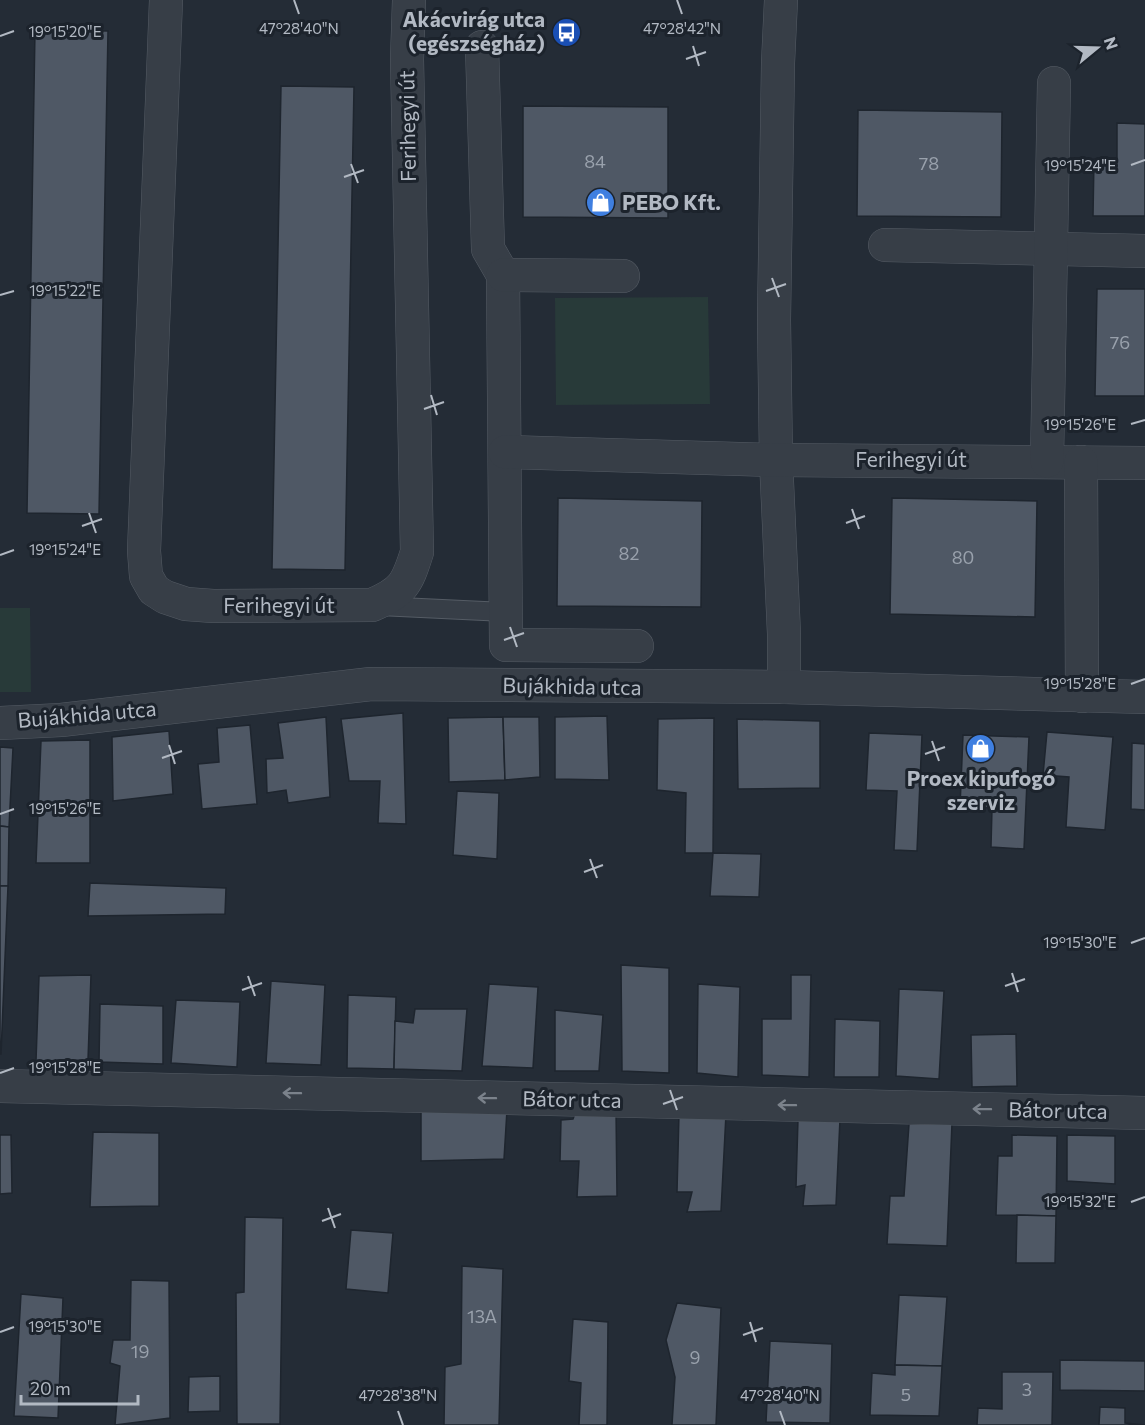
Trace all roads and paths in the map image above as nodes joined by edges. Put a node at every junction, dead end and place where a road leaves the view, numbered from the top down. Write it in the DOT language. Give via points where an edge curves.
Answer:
graph roads {
  1 [pos="166,0"];
  2 [pos="409,0"];
  3 [pos="781,0"];
  4 [pos="482,47"];
  5 [pos="1054,83"];
  6 [pos="885,245"];
  7 [pos="1051,248"];
  8 [pos="1145,251"];
  9 [pos="503,275"];
  10 [pos="623,276"];
  11 [pos="505,452"];
  12 [pos="776,460"];
  13 [pos="1047,461"];
  14 [pos="1081,462"];
  15 [pos="1145,463"];
  16 [pos="372,605"];
  17 [pos="505,612"];
  18 [pos="637,646"];
  19 [pos="784,687"];
  20 [pos="1083,696"];
  21 [pos="1145,697"];
  22 [pos="0,723"];
  23 [pos="0,1086"];
  24 [pos="1145,1113"];
  1 -- 16 [label="street, Ferihegyi út" via="146,576 154,590 186,604"];
  2 -- 16 [label="street, Ferihegyi út" via="417,552 409,579 392,597"];
  3 -- 12 [label="street" via="774,309"];
  4 -- 9 [label="street" via="488,249"];
  5 -- 7 [label="street"];
  6 -- 7 [label="street"];
  7 -- 8 [label="street"];
  7 -- 13 [label="street"];
  9 -- 10 [label="street"];
  9 -- 11 [label="street"];
  11 -- 12 [label="street, Ferihegyi út"];
  11 -- 17 [label="street"];
  12 -- 13 [label="street, Ferihegyi út"];
  12 -- 19 [label="street"];
  13 -- 14 [label="street, Ferihegyi út"];
  14 -- 15 [label="street, Ferihegyi út"];
  14 -- 20 [label="street"];
  16 -- 17 [label="lane"];
  17 -- 18 [label="street" via="506,645"];
  19 -- 20 [label="street, Bujákhida utca"];
  19 -- 22 [label="street, Bujákhida utca" via="370,684 61,720"];
  20 -- 21 [label="street, Bujákhida utca"];
  24 -- 23 [label="street, Bátor utca, one-way"];
}
